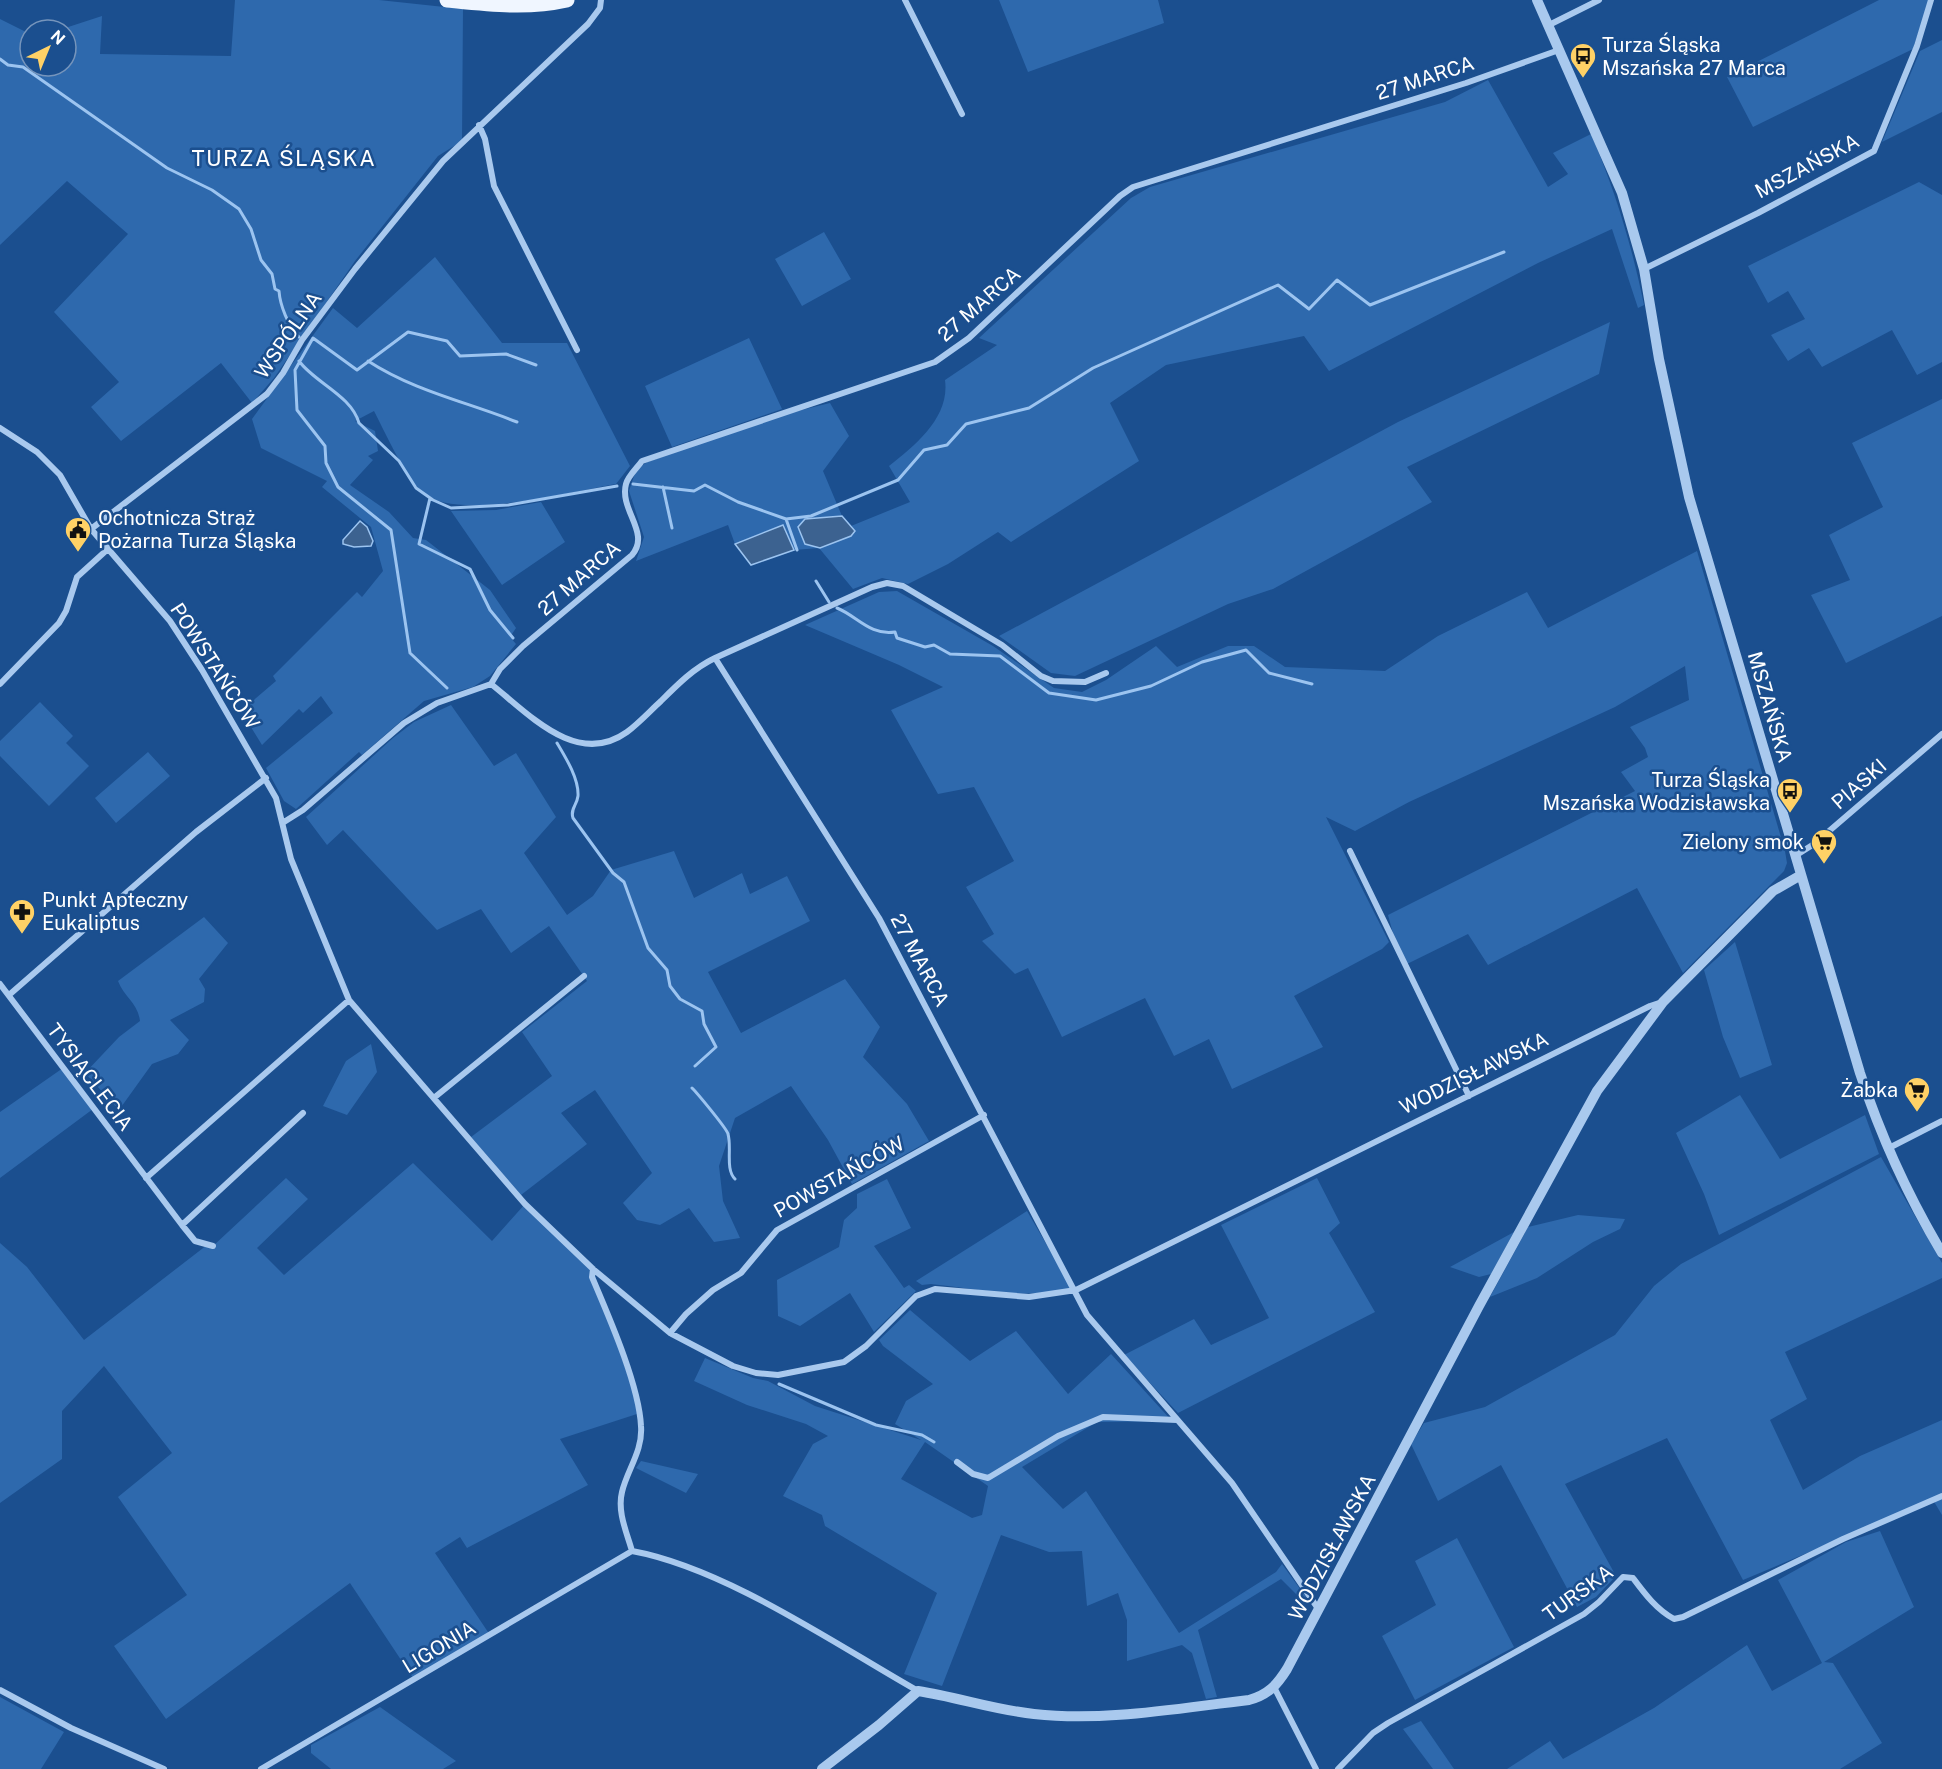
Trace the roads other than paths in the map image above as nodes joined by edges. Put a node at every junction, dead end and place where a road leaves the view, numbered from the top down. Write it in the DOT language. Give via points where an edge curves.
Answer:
graph roads {
  1 [pos="447,0"];
  2 [pos="562,0"];
  3 [pos="601,0"];
  4 [pos="905,0"];
  5 [pos="1537,0"];
  6 [pos="1599,0"];
  7 [pos="1931,0"];
  8 [pos="1549,25"];
  9 [pos="1560,50"];
  10 [pos="962,114"];
  11 [pos="479,125"];
  12 [pos="1644,269"];
  13 [pos="577,350"];
  14 [pos="0,428"];
  15 [pos="91,529"];
  16 [pos="109,548"];
  17 [pos="716,658"];
  18 [pos="1106,673"];
  19 [pos="0,684"];
  20 [pos="491,684"];
  21 [pos="1942,734"];
  22 [pos="266,778"];
  23 [pos="284,822"];
  24 [pos="1350,852"];
  25 [pos="1795,856"];
  26 [pos="1801,875"];
  27 [pos="584,976"];
  28 [pos="0,984"];
  29 [pos="9,995"];
  30 [pos="349,1000"];
  31 [pos="1663,1002"];
  32 [pos="1469,1096"];
  33 [pos="435,1097"];
  34 [pos="303,1113"];
  35 [pos="984,1115"];
  36 [pos="1942,1120"];
  37 [pos="1887,1149"];
  38 [pos="146,1178"];
  39 [pos="182,1225"];
  40 [pos="213,1246"];
  41 [pos="1942,1253"];
  42 [pos="593,1269"];
  43 [pos="1076,1290"];
  44 [pos="670,1334"];
  45 [pos="1177,1420"];
  46 [pos="957,1462"];
  47 [pos="1942,1496"];
  48 [pos="632,1551"];
  49 [pos="1319,1610"];
  50 [pos="1274,1687"];
  51 [pos="0,1690"];
  52 [pos="918,1690"];
  53 [pos="164,1769"];
  54 [pos="261,1769"];
  55 [pos="822,1769"];
  56 [pos="1316,1769"];
  57 [pos="1338,1769"];
  1 -- 2 [label="main road" via="492,5"];
  3 -- 11 [label="street, WSPÓLNA" via="588,24"];
  4 -- 10 [label="street"];
  5 -- 8 [label="street, MSZAŃSKA"];
  6 -- 8 [label="street"];
  7 -- 12 [label="street, MSZAŃSKA" via="1917,46 1874,150"];
  8 -- 9 [label="street, MSZAŃSKA"];
  9 -- 12 [label="street, MSZAŃSKA" via="1622,193"];
  9 -- 20 [label="street, 27 MARCA" via="1455,87 1133,187 969,338 936,362 642,461 625,488 640,538 639,548 523,646"];
  11 -- 13 [label="street" via="494,186"];
  11 -- 15 [label="street, WSPÓLNA" via="443,161 355,269 267,394"];
  12 -- 25 [label="street, MSZAŃSKA" via="1689,497"];
  14 -- 15 [label="street, POWSTAŃCÓW" via="37,452 60,475"];
  15 -- 16 [label="street, POWSTAŃCÓW"];
  16 -- 19 [label="street" via="76,577 59,623"];
  16 -- 22 [label="street, POWSTAŃCÓW" via="170,621"];
  17 -- 18 [label="street" via="887,583 903,586 1002,645 1053,681 1085,682"];
  17 -- 20 [label="street" via="685,678 627,732 602,744 584,746 557,734"];
  17 -- 35 [label="street, 27 MARCA" via="879,918"];
  20 -- 23 [label="street" via="437,703 404,723"];
  21 -- 25 [label="street, PIASKI"];
  22 -- 23 [label="street, POWSTAŃCÓW"];
  22 -- 29 [label="street" via="196,832"];
  23 -- 30 [label="street, POWSTAŃCÓW" via="291,860"];
  24 -- 32 [label="street"];
  25 -- 26 [label="street, MSZAŃSKA"];
  26 -- 31 [label="street, WODZISŁAWSKA" via="1773,891"];
  26 -- 37 [label="street, MSZAŃSKA" via="1860,1073"];
  27 -- 33 [label="street"];
  28 -- 29 [label="street, TYSIĄCLECIA"];
  29 -- 38 [label="street, TYSIĄCLECIA"];
  30 -- 33 [label="street, POWSTAŃCÓW"];
  30 -- 38 [label="street"];
  31 -- 32 [label="street, WODZISŁAWSKA"];
  31 -- 49 [label="street, WODZISŁAWSKA" via="1597,1091"];
  32 -- 43 [label="street, WODZISŁAWSKA"];
  33 -- 42 [label="street, POWSTAŃCÓW" via="525,1204"];
  34 -- 39 [label="street"];
  35 -- 43 [label="street, 27 MARCA"];
  35 -- 44 [label="street, POWSTAŃCÓW" via="777,1230 741,1273 699,1302"];
  36 -- 37 [label="street"];
  37 -- 41 [label="street, MSZAŃSKA"];
  38 -- 39 [label="street, TYSIĄCLECIA"];
  39 -- 40 [label="street, TYSIĄCLECIA" via="195,1241"];
  42 -- 44 [label="street, POWSTAŃCÓW"];
  42 -- 48 [label="street" via="592,1277 640,1413 638,1451 621,1493 621,1513"];
  43 -- 44 [label="street, POWSTAŃCÓW" via="1029,1298 935,1289 916,1296 866,1346 844,1362 778,1375 734,1366"];
  43 -- 45 [label="street" via="1092,1322"];
  45 -- 46 [label="street" via="1103,1417 1058,1436 988,1479"];
  45 -- 49 [label="street" via="1232,1483"];
  47 -- 57 [label="street, TURSKA" via="1674,1619 1656,1607 1633,1578 1623,1577 1584,1614 1373,1733"];
  48 -- 52 [label="street" via="655,1555 696,1571 764,1604"];
  48 -- 54 [label="street, LIGONIA"];
  49 -- 50 [label="street, WODZISŁAWSKA"];
  50 -- 52 [label="street, WODZISŁAWSKA" via="1249,1700 1085,1716 1001,1710"];
  50 -- 56 [label="street"];
  51 -- 53 [label="street" via="71,1728"];
  52 -- 55 [label="street"];
}
